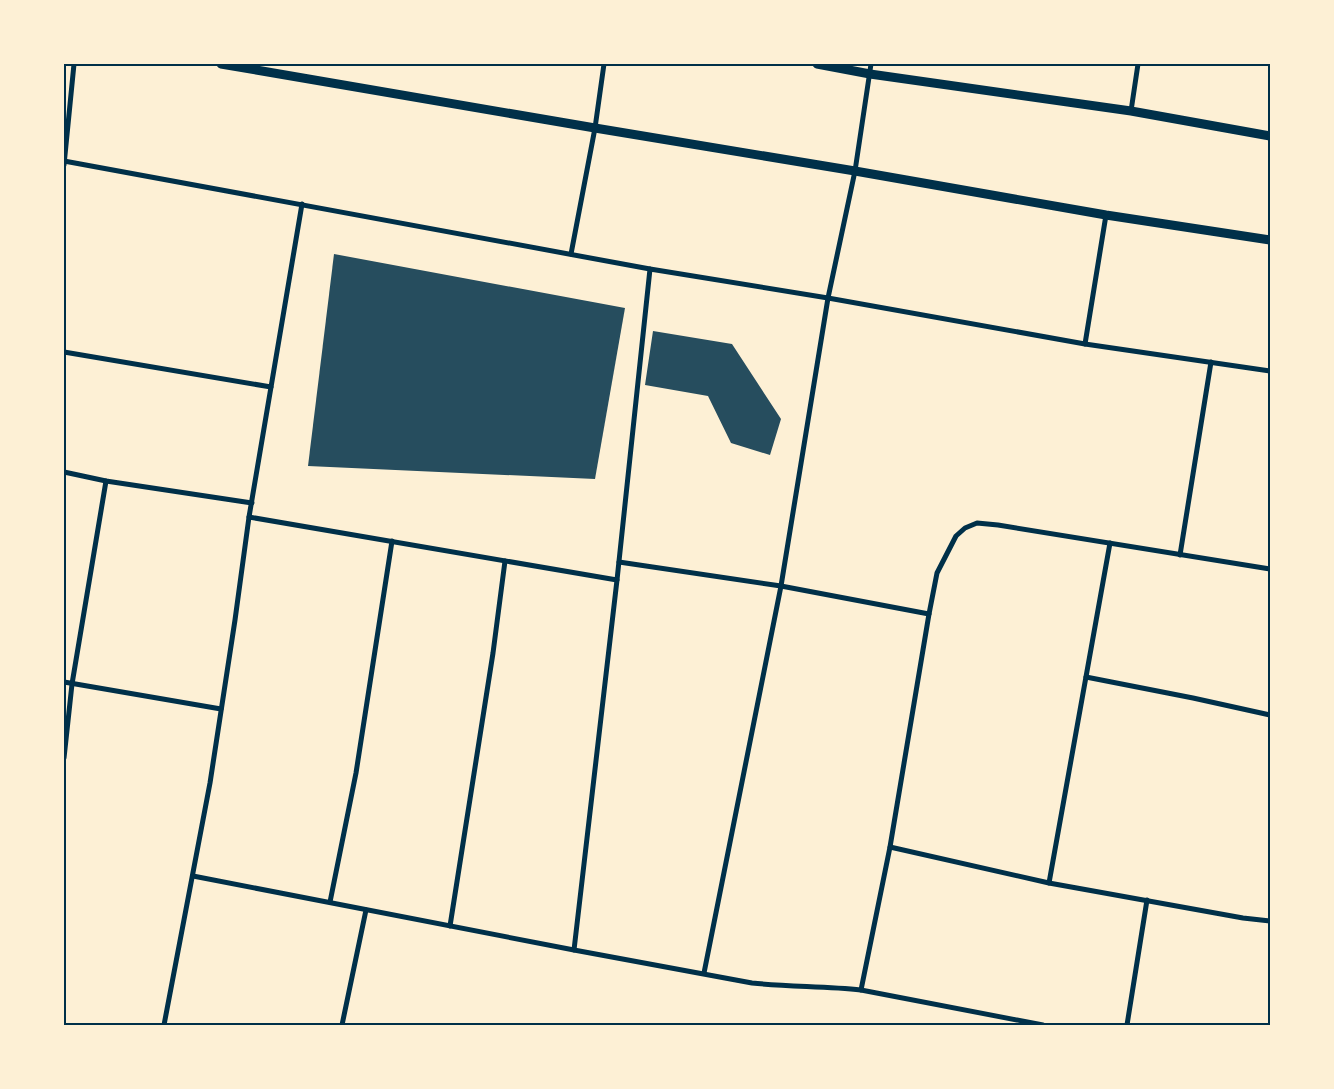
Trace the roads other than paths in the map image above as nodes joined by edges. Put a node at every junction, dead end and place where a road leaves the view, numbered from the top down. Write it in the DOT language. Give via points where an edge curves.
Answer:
graph roads {
  1 [pos="74,64"];
  2 [pos="222,64"];
  3 [pos="604,64"];
  4 [pos="817,64"];
  5 [pos="871,64"];
  6 [pos="1138,64"];
  7 [pos="870,74"];
  8 [pos="1131,111"];
  9 [pos="595,128"];
  10 [pos="1270,136"];
  11 [pos="64,161"];
  12 [pos="64,165"];
  13 [pos="855,171"];
  14 [pos="302,204"];
  15 [pos="1106,215"];
  16 [pos="1270,240"];
  17 [pos="571,254"];
  18 [pos="650,269"];
  19 [pos="828,298"];
  20 [pos="1085,344"];
  21 [pos="64,352"];
  22 [pos="1211,362"];
  23 [pos="1270,371"];
  24 [pos="271,387"];
  25 [pos="64,472"];
  26 [pos="106,480"];
  27 [pos="252,503"];
  28 [pos="249,517"];
  29 [pos="392,542"];
  30 [pos="1110,543"];
  31 [pos="1180,554"];
  32 [pos="505,561"];
  33 [pos="619,562"];
  34 [pos="1270,569"];
  35 [pos="617,580"];
  36 [pos="780,586"];
  37 [pos="929,614"];
  38 [pos="1086,677"];
  39 [pos="64,682"];
  40 [pos="72,684"];
  41 [pos="221,709"];
  42 [pos="1270,715"];
  43 [pos="64,758"];
  44 [pos="890,847"];
  45 [pos="193,876"];
  46 [pos="1049,883"];
  47 [pos="1147,900"];
  48 [pos="330,902"];
  49 [pos="366,910"];
  50 [pos="1270,921"];
  51 [pos="450,926"];
  52 [pos="574,950"];
  53 [pos="704,973"];
  54 [pos="861,990"];
  55 [pos="164,1025"];
  56 [pos="342,1025"];
  57 [pos="1043,1025"];
  58 [pos="1127,1025"];
  1 -- 11 [label="street"];
  2 -- 9 [label="street"];
  3 -- 9 [label="street"];
  4 -- 7 [label="street"];
  5 -- 7 [label="street"];
  6 -- 8 [label="street"];
  7 -- 8 [label="street"];
  7 -- 13 [label="street"];
  8 -- 10 [label="street"];
  9 -- 13 [label="street"];
  9 -- 17 [label="street"];
  11 -- 12 [label="street"];
  11 -- 14 [label="street"];
  13 -- 15 [label="street"];
  13 -- 19 [label="street"];
  14 -- 17 [label="street"];
  14 -- 24 [label="street"];
  15 -- 16 [label="street"];
  15 -- 20 [label="street"];
  17 -- 18 [label="street"];
  18 -- 19 [label="street"];
  18 -- 33 [label="street"];
  19 -- 20 [label="street"];
  19 -- 36 [label="street"];
  20 -- 22 [label="street"];
  21 -- 24 [label="street"];
  22 -- 23 [label="street"];
  22 -- 31 [label="street"];
  24 -- 27 [label="street"];
  25 -- 26 [label="street"];
  26 -- 27 [label="street"];
  26 -- 40 [label="street"];
  27 -- 28 [label="street"];
  28 -- 29 [label="street"];
  28 -- 41 [label="street"];
  29 -- 32 [label="street"];
  29 -- 48 [label="street" via="356,773"];
  30 -- 31 [label="street"];
  30 -- 37 [label="street" via="977,523 956,536 938,573"];
  30 -- 38 [label="street"];
  31 -- 34 [label="street"];
  32 -- 35 [label="street"];
  32 -- 51 [label="street"];
  33 -- 35 [label="street"];
  33 -- 36 [label="street"];
  35 -- 52 [label="street"];
  36 -- 37 [label="street"];
  36 -- 53 [label="street"];
  37 -- 44 [label="street"];
  38 -- 42 [label="street"];
  38 -- 46 [label="street"];
  39 -- 40 [label="street"];
  40 -- 41 [label="street"];
  40 -- 43 [label="street"];
  41 -- 45 [label="street"];
  44 -- 46 [label="street"];
  44 -- 54 [label="street"];
  45 -- 48 [label="street"];
  45 -- 55 [label="street"];
  46 -- 47 [label="street"];
  47 -- 50 [label="street"];
  47 -- 58 [label="street"];
  48 -- 49 [label="street"];
  49 -- 51 [label="street"];
  49 -- 56 [label="street"];
  51 -- 52 [label="street"];
  52 -- 53 [label="street"];
  53 -- 54 [label="street" via="752,983"];
  54 -- 57 [label="street"];
}
